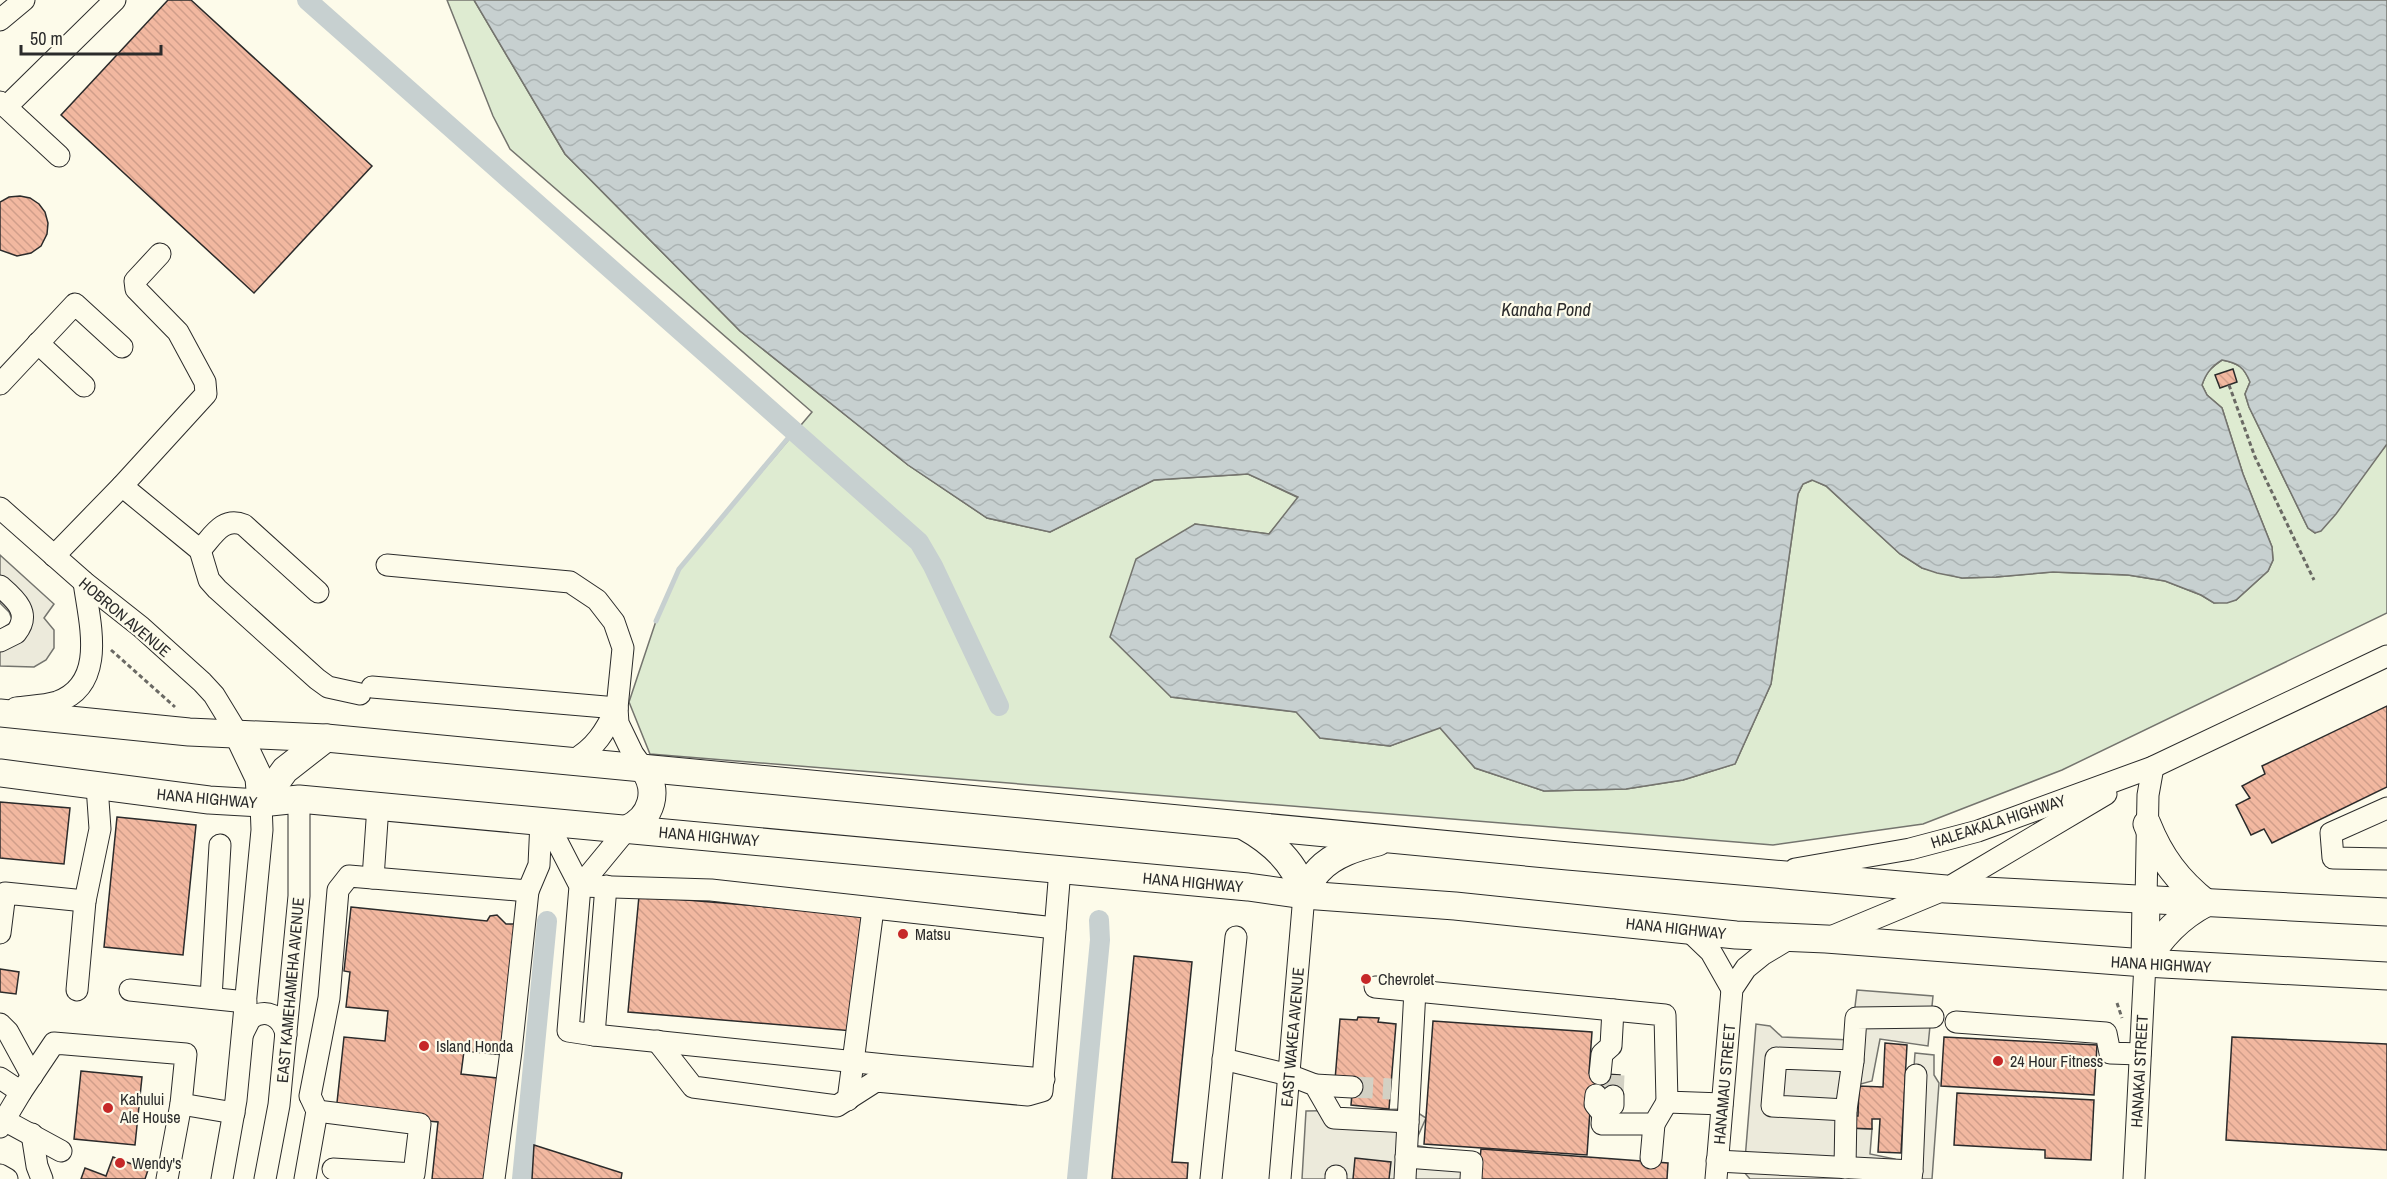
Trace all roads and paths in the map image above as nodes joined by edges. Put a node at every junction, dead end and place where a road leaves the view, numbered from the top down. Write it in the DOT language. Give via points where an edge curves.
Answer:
graph roads {
  1 [pos="24,0"];
  2 [pos="115,0"];
  3 [pos="0,20"];
  4 [pos="3,104"];
  5 [pos="59,156"];
  6 [pos="160,254"];
  7 [pos="38,343"];
  8 [pos="122,347"];
  9 [pos="0,384"];
  10 [pos="2229,385"];
  11 [pos="84,386"];
  12 [pos="122,486"];
  13 [pos="0,508"];
  14 [pos="200,550"];
  15 [pos="54,556"];
  16 [pos="387,565"];
  17 [pos="2314,580"];
  18 [pos="84,582"];
  19 [pos="0,586"];
  20 [pos="318,592"];
  21 [pos="0,641"];
  22 [pos="108,649"];
  23 [pos="2387,656"];
  24 [pos="617,708"];
  25 [pos="178,709"];
  26 [pos="0,712"];
  27 [pos="239,736"];
  28 [pos="326,738"];
  29 [pos="572,761"];
  30 [pos="2153,767"];
  31 [pos="643,768"];
  32 [pos="285,770"];
  33 [pos="0,773"];
  34 [pos="98,786"];
  35 [pos="299,799"];
  36 [pos="261,803"];
  37 [pos="378,806"];
  38 [pos="2387,808"];
  39 [pos="544,822"];
  40 [pos="1240,824"];
  41 [pos="2147,824"];
  42 [pos="627,829"];
  43 [pos="1394,839"];
  44 [pos="220,845"];
  45 [pos="2387,859"];
  46 [pos="1060,869"];
  47 [pos="1768,874"];
  48 [pos="373,878"];
  49 [pos="580,886"];
  50 [pos="606,886"];
  51 [pos="1946,889"];
  52 [pos="528,891"];
  53 [pos="1304,895"];
  54 [pos="2146,900"];
  55 [pos="85,901"];
  56 [pos="2206,903"];
  57 [pos="873,909"];
  58 [pos="2387,912"];
  59 [pos="1055,928"];
  60 [pos="1688,930"];
  61 [pos="0,933"];
  62 [pos="1236,937"];
  63 [pos="1792,937"];
  64 [pos="1826,939"];
  65 [pos="2145,963"];
  66 [pos="2387,976"];
  67 [pos="1375,987"];
  68 [pos="1732,989"];
  69 [pos="77,990"];
  70 [pos="130,990"];
  71 [pos="1415,990"];
  72 [pos="211,998"];
  73 [pos="246,1002"];
  74 [pos="2116,1003"];
  75 [pos="1613,1010"];
  76 [pos="1933,1017"];
  77 [pos="1956,1022"];
  78 [pos="2123,1022"];
  79 [pos="0,1024"];
  80 [pos="243,1033"];
  81 [pos="286,1035"];
  82 [pos="594,1035"];
  83 [pos="657,1041"];
  84 [pos="2140,1054"];
  85 [pos="1223,1059"];
  86 [pos="1853,1061"];
  87 [pos="853,1062"];
  88 [pos="1607,1074"];
  89 [pos="1289,1075"];
  90 [pos="1916,1075"];
  91 [pos="0,1078"];
  92 [pos="1044,1078"];
  93 [pos="26,1084"];
  94 [pos="1315,1085"];
  95 [pos="1352,1087"];
  96 [pos="281,1090"];
  97 [pos="848,1100"];
  98 [pos="1604,1102"];
  99 [pos="1667,1102"];
  100 [pos="181,1104"];
  101 [pos="314,1104"];
  102 [pos="1722,1104"];
  103 [pos="1846,1110"];
  104 [pos="234,1113"];
  105 [pos="1408,1122"];
  106 [pos="2,1124"];
  107 [pos="1654,1124"];
  108 [pos="32,1134"];
  109 [pos="61,1151"];
  110 [pos="1406,1157"];
  111 [pos="1651,1158"];
  112 [pos="1845,1168"];
  113 [pos="333,1169"];
  114 [pos="1717,1170"];
  115 [pos="0,1174"];
  116 [pos="1912,1175"];
  117 [pos="7,1179"];
  118 [pos="42,1179"];
  119 [pos="167,1179"];
  120 [pos="222,1179"];
  121 [pos="265,1179"];
  122 [pos="305,1179"];
  123 [pos="494,1179"];
  124 [pos="1211,1179"];
  125 [pos="1280,1179"];
  126 [pos="1405,1179"];
  127 [pos="1471,1179"];
  128 [pos="2134,1179"];
  1 -- 3 [label="street"];
  2 -- 4 [label="street"];
  4 -- 5 [label="street"];
  6 -- 12 [label="street" via="135,281 136,289 178,332 205,382 206,394"];
  7 -- 8 [label="street" via="75,304"];
  7 -- 9 [label="street"];
  7 -- 11 [label="street"];
  10 -- 17 [label="path" via="2255,457"];
  12 -- 14 [label="street"];
  12 -- 15 [label="street"];
  13 -- 15 [label="street, HOBRON AVENUE"];
  14 -- 20 [label="street" via="226,523 235,521"];
  14 -- 24 [label="street" via="209,579 217,589 328,687"];
  15 -- 18 [label="street, HOBRON AVENUE"];
  16 -- 24 [label="street" via="570,582 597,600 614,622 623,648"];
  18 -- 26 [label="street" via="93,648 82,680 74,691 56,702"];
  18 -- 27 [label="street, HOBRON AVENUE" via="202,682"];
  19 -- 21 [label="street" via="18,601 23,618 16,633"];
  22 -- 25 [label="path"];
  23 -- 30 [label="street, HALEAKALA HIGHWAY"];
  24 -- 29 [label="street" via="598,742"];
  24 -- 31 [label="street" via="621,731"];
  26 -- 27 [label="main road"];
  27 -- 28 [label="main road"];
  27 -- 32 [label="main road" via="275,756"];
  27 -- 36 [label="main road" via="259,778"];
  28 -- 29 [label="main road"];
  28 -- 32 [label="main road"];
  29 -- 31 [label="main road"];
  30 -- 41 [label="street"];
  30 -- 47 [label="street, HALEAKALA HIGHWAY" via="1978,831 1910,849"];
  30 -- 51 [label="street, HALEAKALA HIGHWAY"];
  31 -- 40 [label="main road"];
  31 -- 42 [label="main road" via="651,783 652,800 645,816"];
  32 -- 35 [label="main road"];
  32 -- 36 [label="main road"];
  33 -- 34 [label="main road, HANA HIGHWAY"];
  34 -- 36 [label="main road, HANA HIGHWAY"];
  34 -- 55 [label="street" via="100,829"];
  35 -- 36 [label="main road, HANA HIGHWAY"];
  35 -- 37 [label="main road, HANA HIGHWAY"];
  35 -- 81 [label="street, EAST KAMEHAMEHA AVENUE" via="299,896"];
  36 -- 73 [label="street" via="262,830"];
  37 -- 39 [label="main road, HANA HIGHWAY"];
  37 -- 48 [label="street"];
  38 -- 45 [label="street" via="2331,834 2333,858"];
  39 -- 42 [label="main road, HANA HIGHWAY"];
  39 -- 49 [label="street"];
  39 -- 52 [label="street" via="538,865"];
  40 -- 43 [label="main road"];
  40 -- 53 [label="main road" via="1265,839 1286,859"];
  41 -- 54 [label="street"];
  41 -- 56 [label="main road" via="2170,868"];
  42 -- 46 [label="main road, HANA HIGHWAY"];
  42 -- 49 [label="street"];
  43 -- 47 [label="main road"];
  43 -- 53 [label="main road" via="1361,846 1330,861 1317,871"];
  44 -- 72 [label="street"];
  46 -- 53 [label="main road, HANA HIGHWAY"];
  46 -- 59 [label="street"];
  47 -- 51 [label="main road"];
  48 -- 52 [label="street"];
  48 -- 101 [label="street" via="349,876 338,890 329,998"];
  49 -- 50 [label="street"];
  49 -- 82 [label="street" via="568,1031"];
  50 -- 57 [label="street" via="711,890"];
  50 -- 82 [label="street"];
  51 -- 54 [label="main road"];
  51 -- 64 [label="street, HALEAKALA HIGHWAY"];
  52 -- 123 [label="street"];
  53 -- 60 [label="main road, HANA HIGHWAY"];
  53 -- 89 [label="street, EAST WAKEA AVENUE"];
  54 -- 56 [label="main road"];
  54 -- 65 [label="main road"];
  55 -- 61 [label="street" via="5,893"];
  55 -- 69 [label="street"];
  56 -- 58 [label="main road"];
  56 -- 65 [label="main road" via="2171,928"];
  57 -- 59 [label="street"];
  57 -- 87 [label="street"];
  59 -- 92 [label="street"];
  60 -- 63 [label="main road, HANA HIGHWAY"];
  60 -- 68 [label="street" via="1711,952"];
  62 -- 85 [label="street"];
  63 -- 64 [label="main road, HANA HIGHWAY"];
  63 -- 68 [label="street" via="1746,968"];
  64 -- 65 [label="main road, HANA HIGHWAY"];
  65 -- 66 [label="main road, HANA HIGHWAY"];
  65 -- 84 [label="street, HANAKAI STREET"];
  67 -- 71 [label="street"];
  68 -- 102 [label="street, HANAMAU STREET"];
  70 -- 72 [label="street"];
  71 -- 75 [label="street"];
  71 -- 105 [label="street" via="1400,1090"];
  72 -- 73 [label="street"];
  73 -- 80 [label="street"];
  74 -- 78 [label="path"];
  75 -- 88 [label="street" via="1611,1046 1602,1054"];
  75 -- 99 [label="street" via="1665,1015"];
  76 -- 86 [label="street" via="1856,1018"];
  77 -- 84 [label="street" via="2106,1033 2110,1053"];
  79 -- 93 [label="street" via="8,1032"];
  80 -- 81 [label="street" via="249,1019 264,1013 280,1020"];
  80 -- 104 [label="street"];
  81 -- 96 [label="street, EAST KAMEHAMEHA AVENUE"];
  82 -- 83 [label="street"];
  83 -- 87 [label="street"];
  83 -- 97 [label="street" via="693,1087 837,1106"];
  84 -- 128 [label="street, HANAKAI STREET"];
  85 -- 89 [label="street"];
  85 -- 124 [label="street"];
  86 -- 103 [label="street"];
  86 -- 103 [label="street" via="1776,1058 1772,1106"];
  87 -- 92 [label="street"];
  87 -- 97 [label="street"];
  89 -- 94 [label="street"];
  89 -- 125 [label="street, EAST WAKEA AVENUE"];
  90 -- 116 [label="street"];
  91 -- 93 [label="street"];
  92 -- 97 [label="street" via="1042,1091 1028,1095 876,1081"];
  93 -- 100 [label="street" via="54,1043 186,1054"];
  93 -- 106 [label="street"];
  94 -- 95 [label="street"];
  94 -- 105 [label="street" via="1334,1118"];
  96 -- 101 [label="street"];
  96 -- 121 [label="street, EAST KAMEHAMEHA AVENUE"];
  98 -- 107 [label="street" via="1602,1124"];
  99 -- 102 [label="street"];
  99 -- 107 [label="street"];
  100 -- 104 [label="street"];
  100 -- 119 [label="street"];
  101 -- 113 [label="street" via="420,1124 414,1174"];
  101 -- 122 [label="street"];
  102 -- 114 [label="street, HANAMAU STREET"];
  103 -- 112 [label="street"];
  104 -- 120 [label="street"];
  105 -- 110 [label="street"];
  106 -- 108 [label="street"];
  107 -- 111 [label="street"];
  108 -- 109 [label="street"];
  108 -- 118 [label="street" via="36,1167"];
  110 -- 126 [label="street"];
  110 -- 127 [label="street" via="1472,1162"];
  112 -- 114 [label="street"];
  112 -- 116 [label="street"];
  115 -- 117 [label="street"];
}
